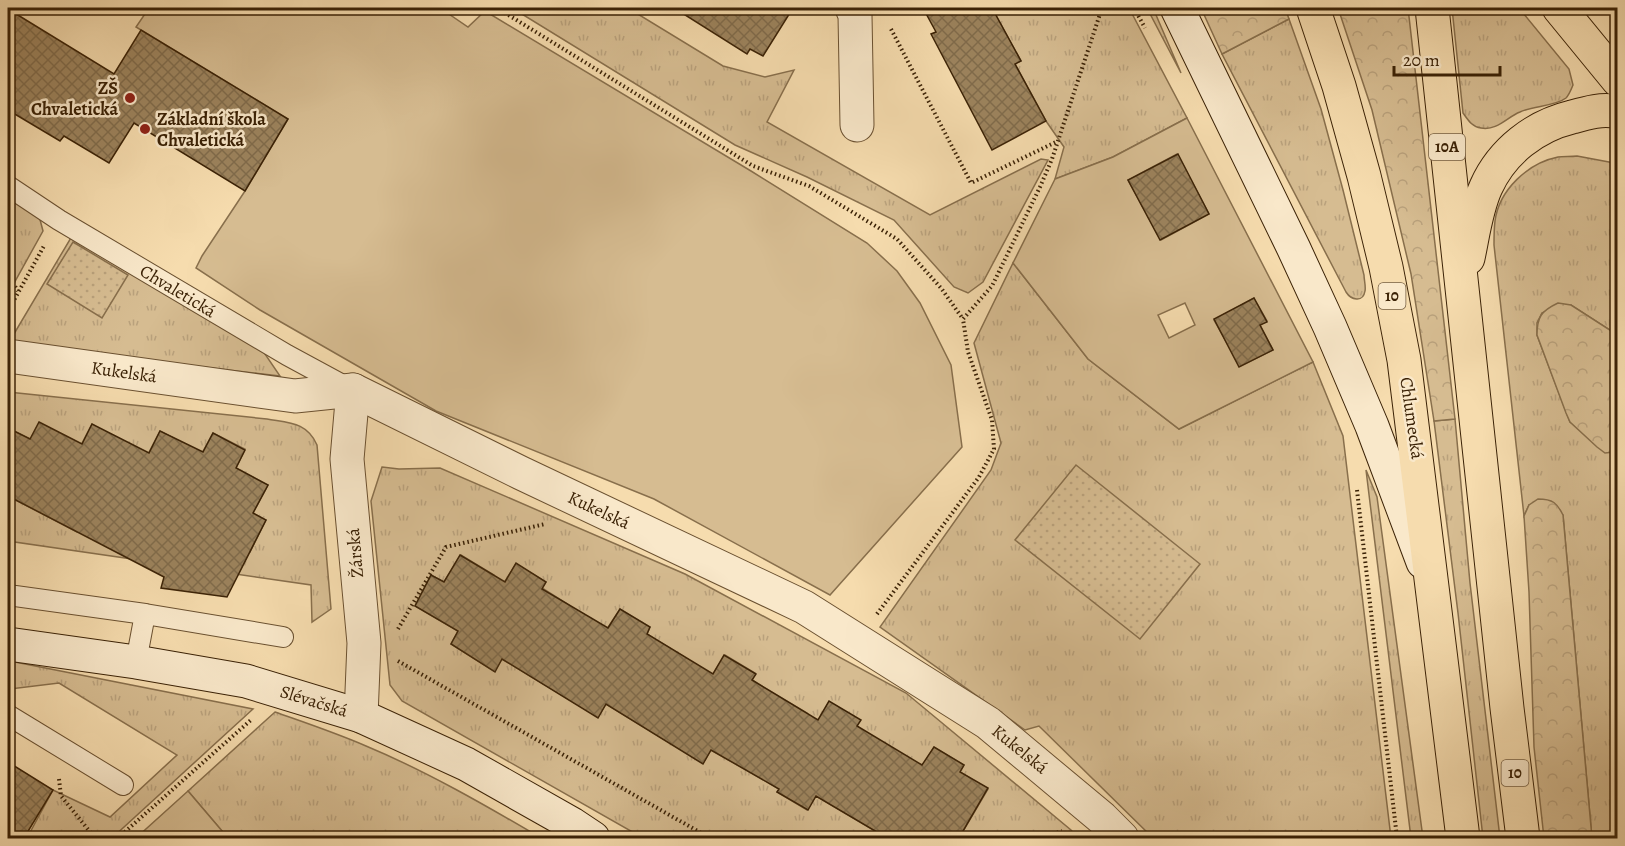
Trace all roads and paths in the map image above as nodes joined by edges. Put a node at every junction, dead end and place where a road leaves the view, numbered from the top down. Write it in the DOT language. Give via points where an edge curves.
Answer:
graph roads {
  1 [pos="497,8"];
  2 [pos="852,8"];
  3 [pos="1102,8"];
  4 [pos="1134,8"];
  5 [pos="1177,8"];
  6 [pos="1313,8"];
  7 [pos="1431,8"];
  8 [pos="1559,8"];
  9 [pos="890,28"];
  10 [pos="1150,38"];
  11 [pos="1617,80"];
  12 [pos="1617,112"];
  13 [pos="857,125"];
  14 [pos="1058,141"];
  15 [pos="8,186"];
  16 [pos="59,219"];
  17 [pos="8,275"];
  18 [pos="1462,286"];
  19 [pos="18,291"];
  20 [pos="8,311"];
  21 [pos="963,319"];
  22 [pos="8,356"];
  23 [pos="353,390"];
  24 [pos="1356,488"];
  25 [pos="545,524"];
  26 [pos="1434,592"];
  27 [pos="8,595"];
  28 [pos="145,614"];
  29 [pos="283,637"];
  30 [pos="858,640"];
  31 [pos="8,644"];
  32 [pos="374,648"];
  33 [pos="136,662"];
  34 [pos="8,715"];
  35 [pos="361,716"];
  36 [pos="56,744"];
  37 [pos="123,785"];
  38 [pos="95,838"];
  39 [pos="593,838"];
  40 [pos="710,838"];
  41 [pos="1122,838"];
  42 [pos="1397,838"];
  43 [pos="1463,838"];
  44 [pos="1523,838"];
  1 -- 21 [label="path" via="753,166 809,186 897,238"];
  2 -- 13 [label="street"];
  3 -- 14 [label="path"];
  4 -- 10 [label="path"];
  5 -- 26 [label="street" via="1330,327"];
  6 -- 26 [label="main road, Chlumecká / 10" via="1352,130 1386,267 1409,391"];
  7 -- 18 [label="main road, 10A"];
  8 -- 11 [label="main road"];
  9 -- 14 [label="path" via="971,183"];
  12 -- 18 [label="main road, 10" via="1609,110 1563,119 1544,127 1509,152 1485,188"];
  14 -- 21 [label="path" via="992,286"];
  15 -- 16 [label="lane, Chvaletická"];
  16 -- 19 [label="path"];
  16 -- 23 [label="lane, Chvaletická" via="286,355"];
  17 -- 19 [label="path"];
  18 -- 44 [label="main road, 10"];
  19 -- 20 [label="path"];
  21 -- 30 [label="path" via="968,352 992,420 994,449 979,477"];
  22 -- 23 [label="street, Kukelská" via="295,396"];
  23 -- 30 [label="street, Kukelská" via="804,607"];
  23 -- 32 [label="street, Žárská" via="347,459"];
  24 -- 42 [label="path"];
  25 -- 32 [label="path" via="446,547"];
  26 -- 43 [label="main road, Chlumecká / 10"];
  27 -- 28 [label="lane"];
  28 -- 29 [label="lane"];
  28 -- 33 [label="lane"];
  30 -- 41 [label="street, Kukelská" via="987,723"];
  31 -- 33 [label="street, Slévačská"];
  32 -- 35 [label="street, Žárská"];
  32 -- 40 [label="path"];
  33 -- 35 [label="street, Slévačská" via="246,681"];
  34 -- 36 [label="lane"];
  35 -- 39 [label="street, Slévačská" via="466,765"];
  36 -- 37 [label="lane"];
  36 -- 38 [label="path" via="61,796"];
}
